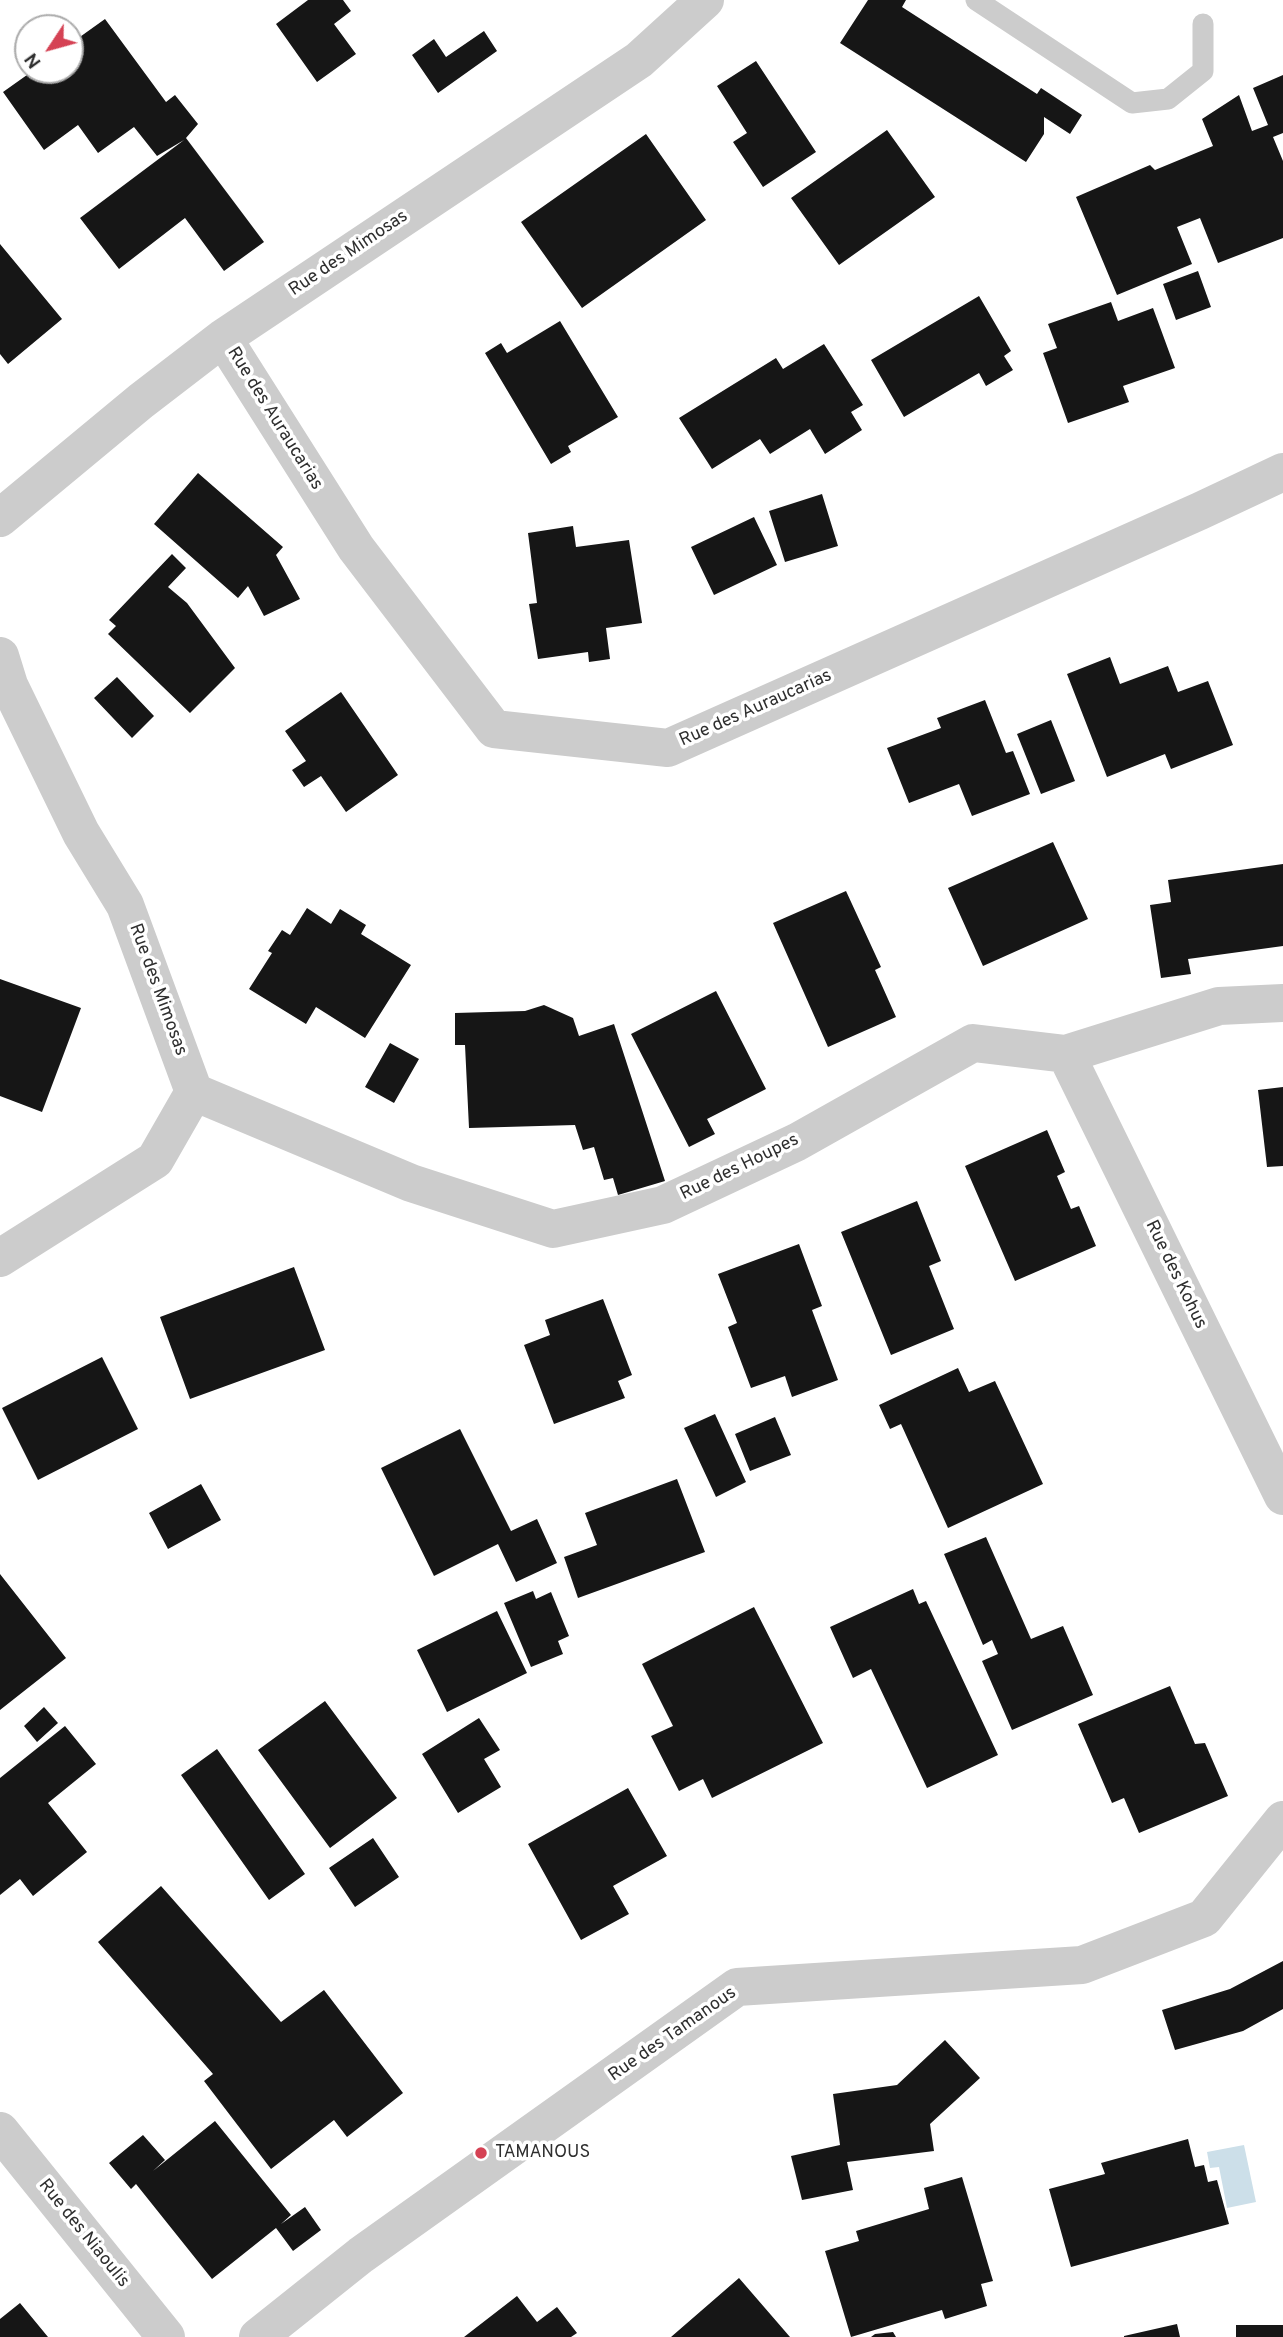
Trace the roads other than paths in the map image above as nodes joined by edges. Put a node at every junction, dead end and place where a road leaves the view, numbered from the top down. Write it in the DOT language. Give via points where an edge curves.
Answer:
graph roads {
  1 [pos="705,0"];
  2 [pos="976,0"];
  3 [pos="1203,24"];
  4 [pos="223,338"];
  5 [pos="1283,472"];
  6 [pos="0,518"];
  7 [pos="0,656"];
  8 [pos="1283,1003"];
  9 [pos="1066,1054"];
  10 [pos="194,1092"];
  11 [pos="0,1258"];
  12 [pos="1283,1496"];
  13 [pos="1283,1820"];
  14 [pos="0,2131"];
  15 [pos="166,2337"];
  16 [pos="258,2337"];
  1 -- 4 [label="street, Rue des Mimosas" via="639,60"];
  2 -- 3 [label="lane" via="1132,103 1168,99 1203,71"];
  4 -- 5 [label="street, Rue des Auraucarias" via="356,548 494,729 668,748"];
  4 -- 6 [label="street, Rue des Mimosas"];
  7 -- 10 [label="street, Rue des Mimosas" via="9,685 81,833 125,905"];
  8 -- 9 [label="street, Rue des Houpes" via="1219,1006"];
  9 -- 10 [label="street, Rue des Houpes" via="973,1043 797,1142 663,1205 553,1229 411,1182"];
  9 -- 12 [label="street, Rue des Kohus"];
  10 -- 11 [label="street" via="155,1160"];
  13 -- 16 [label="street, Rue des Tamanous" via="1205,1918 1083,1965 737,1987 361,2255"];
  14 -- 15 [label="street, Rue des Niaoulis"];
}
